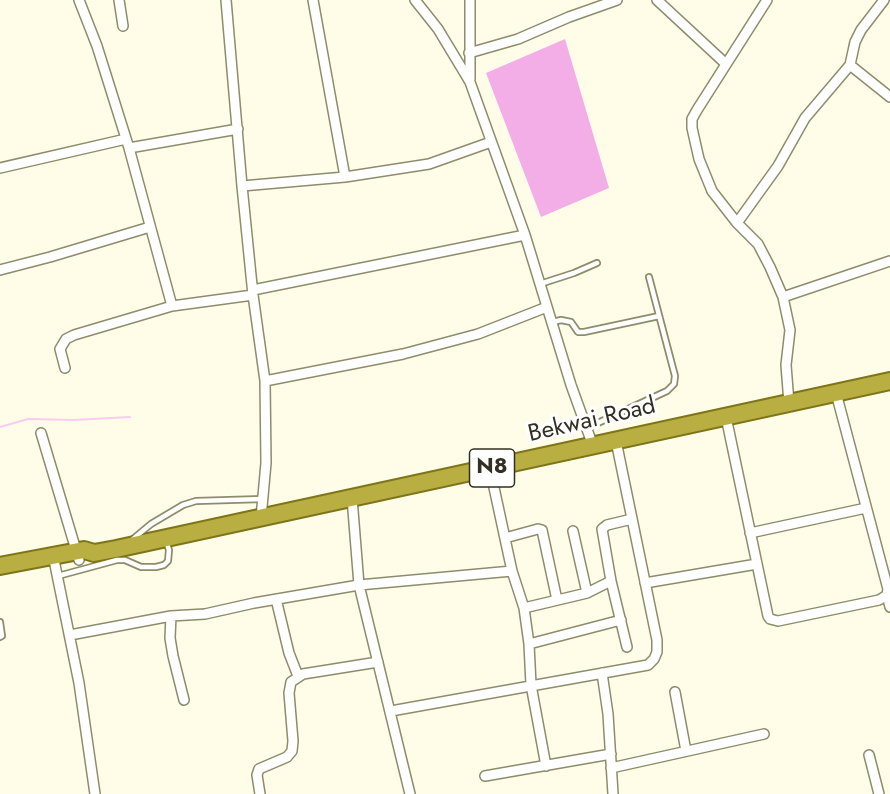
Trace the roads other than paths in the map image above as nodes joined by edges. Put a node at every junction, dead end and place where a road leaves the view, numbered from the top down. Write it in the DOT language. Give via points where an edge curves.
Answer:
graph roads {
  1 [pos="79,0"];
  2 [pos="118,0"];
  3 [pos="226,0"];
  4 [pos="313,0"];
  5 [pos="415,0"];
  6 [pos="470,0"];
  7 [pos="617,0"];
  8 [pos="657,0"];
  9 [pos="767,0"];
  10 [pos="884,0"];
  11 [pos="123,26"];
  12 [pos="469,53"];
  13 [pos="726,64"];
  14 [pos="850,65"];
  15 [pos="470,82"];
  16 [pos="890,97"];
  17 [pos="238,129"];
  18 [pos="492,142"];
  19 [pos="127,143"];
  20 [pos="0,168"];
  21 [pos="345,177"];
  22 [pos="242,186"];
  23 [pos="737,224"];
  24 [pos="150,227"];
  25 [pos="525,235"];
  26 [pos="890,261"];
  27 [pos="597,262"];
  28 [pos="0,270"];
  29 [pos="649,277"];
  30 [pos="540,284"];
  31 [pos="253,292"];
  32 [pos="783,297"];
  33 [pos="172,306"];
  34 [pos="548,307"];
  35 [pos="659,316"];
  36 [pos="553,322"];
  37 [pos="65,368"];
  38 [pos="265,381"];
  39 [pos="890,381"];
  40 [pos="836,393"];
  41 [pos="789,403"];
  42 [pos="726,417"];
  43 [pos="587,428"];
  44 [pos="41,434"];
  45 [pos="616,441"];
  46 [pos="593,446"];
  47 [pos="490,469"];
  48 [pos="352,498"];
  49 [pos="263,499"];
  50 [pos="866,508"];
  51 [pos="261,518"];
  52 [pos="632,519"];
  53 [pos="573,531"];
  54 [pos="750,533"];
  55 [pos="165,538"];
  56 [pos="505,538"];
  57 [pos="119,552"];
  58 [pos="83,555"];
  59 [pos="757,564"];
  60 [pos="0,566"];
  61 [pos="55,566"];
  62 [pos="512,571"];
  63 [pos="0,576"];
  64 [pos="611,581"];
  65 [pos="645,583"];
  66 [pos="359,585"];
  67 [pos="587,593"];
  68 [pos="887,595"];
  69 [pos="276,599"];
  70 [pos="557,600"];
  71 [pos="890,607"];
  72 [pos="524,608"];
  73 [pos="171,616"];
  74 [pos="621,620"];
  75 [pos="0,622"];
  76 [pos="70,635"];
  77 [pos="0,637"];
  78 [pos="529,644"];
  79 [pos="627,647"];
  80 [pos="378,662"];
  81 [pos="602,673"];
  82 [pos="298,676"];
  83 [pos="531,685"];
  84 [pos="675,692"];
  85 [pos="184,700"];
  86 [pos="391,711"];
  87 [pos="764,734"];
  88 [pos="686,751"];
  89 [pos="611,754"];
  90 [pos="869,755"];
  91 [pos="546,766"];
  92 [pos="611,768"];
  93 [pos="485,776"];
  94 [pos="95,794"];
  95 [pos="260,794"];
  96 [pos="410,794"];
  97 [pos="613,794"];
  98 [pos="879,794"];
  1 -- 19 [label="street"];
  2 -- 11 [label="street"];
  3 -- 17 [label="street"];
  4 -- 21 [label="street"];
  5 -- 15 [label="street"];
  6 -- 12 [label="street"];
  7 -- 12 [label="street" via="518,39"];
  8 -- 13 [label="street"];
  9 -- 13 [label="street"];
  10 -- 14 [label="street" via="861,30"];
  12 -- 15 [label="street"];
  13 -- 23 [label="street" via="692,119 692,128 709,184"];
  14 -- 16 [label="street"];
  14 -- 23 [label="street" via="806,118"];
  15 -- 18 [label="street"];
  17 -- 19 [label="street"];
  17 -- 22 [label="street"];
  18 -- 21 [label="street" via="429,164"];
  18 -- 25 [label="street"];
  19 -- 20 [label="street"];
  19 -- 24 [label="street"];
  21 -- 22 [label="street"];
  22 -- 31 [label="street"];
  23 -- 32 [label="street" via="758,244"];
  24 -- 28 [label="street"];
  24 -- 33 [label="street"];
  25 -- 30 [label="street"];
  25 -- 31 [label="street"];
  26 -- 32 [label="street"];
  27 -- 30 [label="lane"];
  29 -- 35 [label="lane"];
  30 -- 34 [label="street"];
  31 -- 33 [label="street"];
  31 -- 38 [label="street"];
  32 -- 41 [label="street" via="790,330 786,365"];
  33 -- 37 [label="street" via="66,339 60,349"];
  34 -- 36 [label="street"];
  34 -- 38 [label="street" via="478,334 403,354"];
  35 -- 36 [label="lane" via="584,332 578,332 571,322"];
  35 -- 43 [label="lane" via="674,384 668,391"];
  36 -- 43 [label="street"];
  38 -- 49 [label="street"];
  39 -- 40 [label="highway, Bekwai Road / N8"];
  40 -- 41 [label="highway, Bekwai Road / N8"];
  40 -- 50 [label="street"];
  41 -- 42 [label="highway, Bekwai Road / N8"];
  42 -- 45 [label="highway, Bekwai Road / N8"];
  42 -- 54 [label="street"];
  43 -- 46 [label="street"];
  44 -- 58 [label="street"];
  45 -- 46 [label="highway, Bekwai Road / N8"];
  45 -- 52 [label="street"];
  46 -- 47 [label="highway, Bekwai Road / N8"];
  47 -- 48 [label="highway, Bekwai Road / N8"];
  47 -- 56 [label="street"];
  48 -- 51 [label="highway, Bekwai Road / N8"];
  48 -- 66 [label="street"];
  49 -- 51 [label="street"];
  49 -- 57 [label="lane" via="196,501 183,505 151,524"];
  50 -- 54 [label="street"];
  50 -- 68 [label="street"];
  51 -- 55 [label="highway, Bekwai Road / N8"];
  52 -- 64 [label="street" via="602,529"];
  52 -- 65 [label="street"];
  53 -- 67 [label="street"];
  54 -- 59 [label="street"];
  55 -- 57 [label="highway, Bekwai Road / N8"];
  55 -- 57 [label="lane" via="169,550 165,565 141,567 125,560"];
  56 -- 62 [label="street"];
  56 -- 70 [label="street" via="542,530"];
  57 -- 58 [label="highway, Bekwai Road / N8"];
  57 -- 61 [label="lane"];
  58 -- 61 [label="highway, Bekwai Road / N8"];
  59 -- 65 [label="street"];
  59 -- 68 [label="street" via="768,616 773,621 879,600"];
  60 -- 61 [label="highway, Bekwai Road / N8"];
  61 -- 63 [label="highway, Bekwai Road / N8"];
  61 -- 76 [label="street"];
  62 -- 66 [label="street"];
  62 -- 72 [label="street"];
  64 -- 67 [label="street"];
  64 -- 74 [label="street"];
  65 -- 81 [label="street" via="657,640 654,659 648,665"];
  66 -- 69 [label="street"];
  66 -- 80 [label="street"];
  67 -- 70 [label="street"];
  68 -- 71 [label="street"];
  69 -- 73 [label="street" via="205,614"];
  69 -- 82 [label="street"];
  70 -- 72 [label="street"];
  72 -- 78 [label="street"];
  73 -- 76 [label="street"];
  73 -- 85 [label="street" via="172,656"];
  74 -- 78 [label="street"];
  74 -- 79 [label="street"];
  75 -- 77 [label="lane"];
  76 -- 94 [label="street"];
  78 -- 83 [label="street"];
  80 -- 82 [label="street"];
  80 -- 86 [label="street"];
  81 -- 83 [label="street"];
  81 -- 89 [label="street"];
  82 -- 95 [label="street" via="289,693 292,751 259,769"];
  83 -- 86 [label="street"];
  83 -- 91 [label="street"];
  84 -- 88 [label="street"];
  86 -- 96 [label="street"];
  87 -- 88 [label="street"];
  88 -- 92 [label="street"];
  89 -- 91 [label="street"];
  89 -- 92 [label="street"];
  90 -- 98 [label="street"];
  91 -- 93 [label="street"];
  92 -- 97 [label="street"];
}
